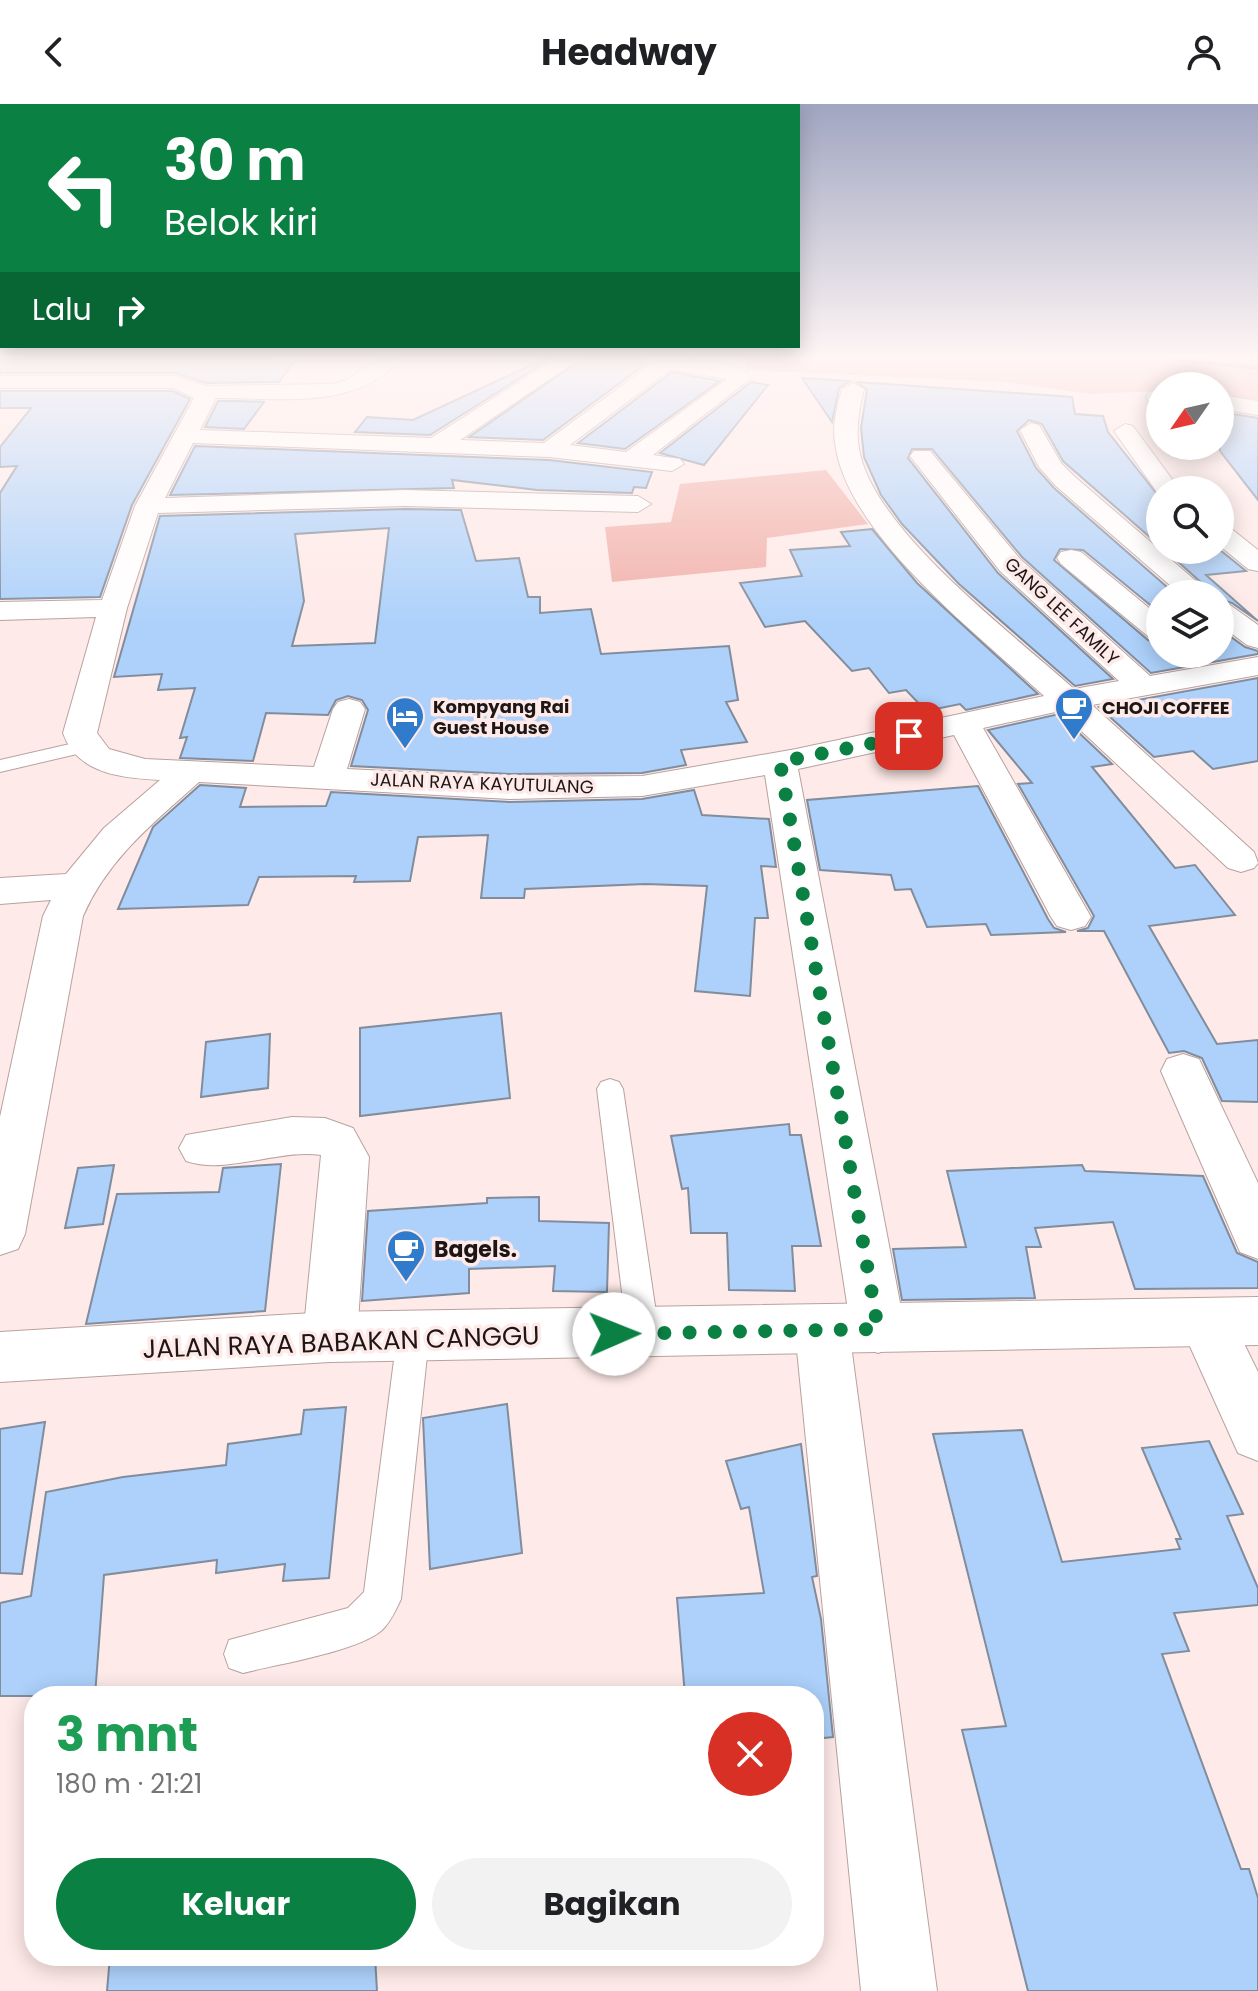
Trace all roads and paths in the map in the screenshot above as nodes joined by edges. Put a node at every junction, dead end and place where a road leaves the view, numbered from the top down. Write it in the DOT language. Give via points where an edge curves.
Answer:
graph roads {
  1 [pos="180,447"];
  2 [pos="495,447"];
  3 [pos="553,447"];
  4 [pos="648,447"];
  5 [pos="845,447"];
  6 [pos="1040,447"];
  7 [pos="1137,447"];
  8 [pos="549,450"];
  9 [pos="922,456"];
  10 [pos="633,458"];
  11 [pos="672,464"];
  12 [pos="1158,476"];
  13 [pos="638,504"];
  14 [pos="148,506"];
  15 [pos="1234,544"];
  16 [pos="1071,558"];
  17 [pos="1258,563"];
  18 [pos="1181,580"];
  19 [pos="113,608"];
  20 [pos="0,611"];
  21 [pos="1146,620"];
  22 [pos="1234,621"];
  23 [pos="1258,639"];
  24 [pos="1234,665"];
  25 [pos="1258,666"];
  26 [pos="1190,668"];
  27 [pos="1145,688"];
  28 [pos="1069,700"];
  29 [pos="349,709"];
  30 [pos="965,725"];
  31 [pos="83,747"];
  32 [pos="780,762"];
  33 [pos="0,766"];
  34 [pos="191,771"];
  35 [pos="328,776"];
  36 [pos="1241,860"];
  37 [pos="74,886"];
  38 [pos="0,891"];
  39 [pos="1071,917"];
  40 [pos="1183,1071"];
  41 [pos="610,1089"];
  42 [pos="203,1148"];
  43 [pos="0,1234"];
  44 [pos="1258,1237"];
  45 [pos="1232,1322"];
  46 [pos="850,1330"];
  47 [pos="643,1333"];
  48 [pos="330,1337"];
  49 [pos="413,1337"];
  50 [pos="0,1357"];
  51 [pos="1258,1433"];
  52 [pos="243,1654"];
  53 [pos="899,1991"];
  1 -- 14 [label="street"];
  2 -- 8 [label="street"];
  3 -- 8 [label="street"];
  4 -- 10 [label="street"];
  5 -- 28 [label="street" via="863,491 885,524 930,574"];
  6 -- 18 [label="street" via="1065,481"];
  7 -- 12 [label="street"];
  8 -- 10 [label="street"];
  9 -- 27 [label="street, GANG LEE FAMILY" via="1010,565"];
  10 -- 11 [label="street"];
  13 -- 14 [label="street" via="405,498"];
  14 -- 19 [label="street"];
  15 -- 17 [label="street"];
  16 -- 21 [label="street"];
  19 -- 20 [label="street"];
  19 -- 31 [label="street" via="80,733"];
  22 -- 23 [label="street"];
  24 -- 25 [label="street, JALAN RAYA KAYUTULANG"];
  26 -- 27 [label="street, JALAN RAYA KAYUTULANG"];
  27 -- 28 [label="street, JALAN RAYA KAYUTULANG"];
  28 -- 30 [label="street, JALAN RAYA KAYUTULANG"];
  28 -- 36 [label="street"];
  29 -- 35 [label="street"];
  30 -- 32 [label="street, JALAN RAYA KAYUTULANG"];
  30 -- 39 [label="street"];
  31 -- 33 [label="lane"];
  31 -- 34 [label="street, JALAN RAYA KAYUTULANG" via="116,764"];
  32 -- 35 [label="street, JALAN RAYA KAYUTULANG" via="655,784 567,789"];
  32 -- 46 [label="street"];
  34 -- 35 [label="street, JALAN RAYA KAYUTULANG"];
  34 -- 37 [label="street" via="92,861"];
  37 -- 38 [label="street"];
  37 -- 43 [label="street" via="63,916"];
  40 -- 44 [label="street"];
  41 -- 47 [label="lane"];
  42 -- 48 [label="street" via="315,1135 341,1145 345,1157"];
  45 -- 46 [label="street, JALAN RAYA BABAKAN CANGGU"];
  45 -- 51 [label="street"];
  46 -- 47 [label="street, JALAN RAYA BABAKAN CANGGU"];
  46 -- 53 [label="street"];
  47 -- 49 [label="street, JALAN RAYA BABAKAN CANGGU"];
  48 -- 49 [label="street, JALAN RAYA BABAKAN CANGGU"];
  48 -- 50 [label="street, JALAN RAYA BABAKAN CANGGU"];
  49 -- 52 [label="lane" via="382,1599 356,1625"];
}
